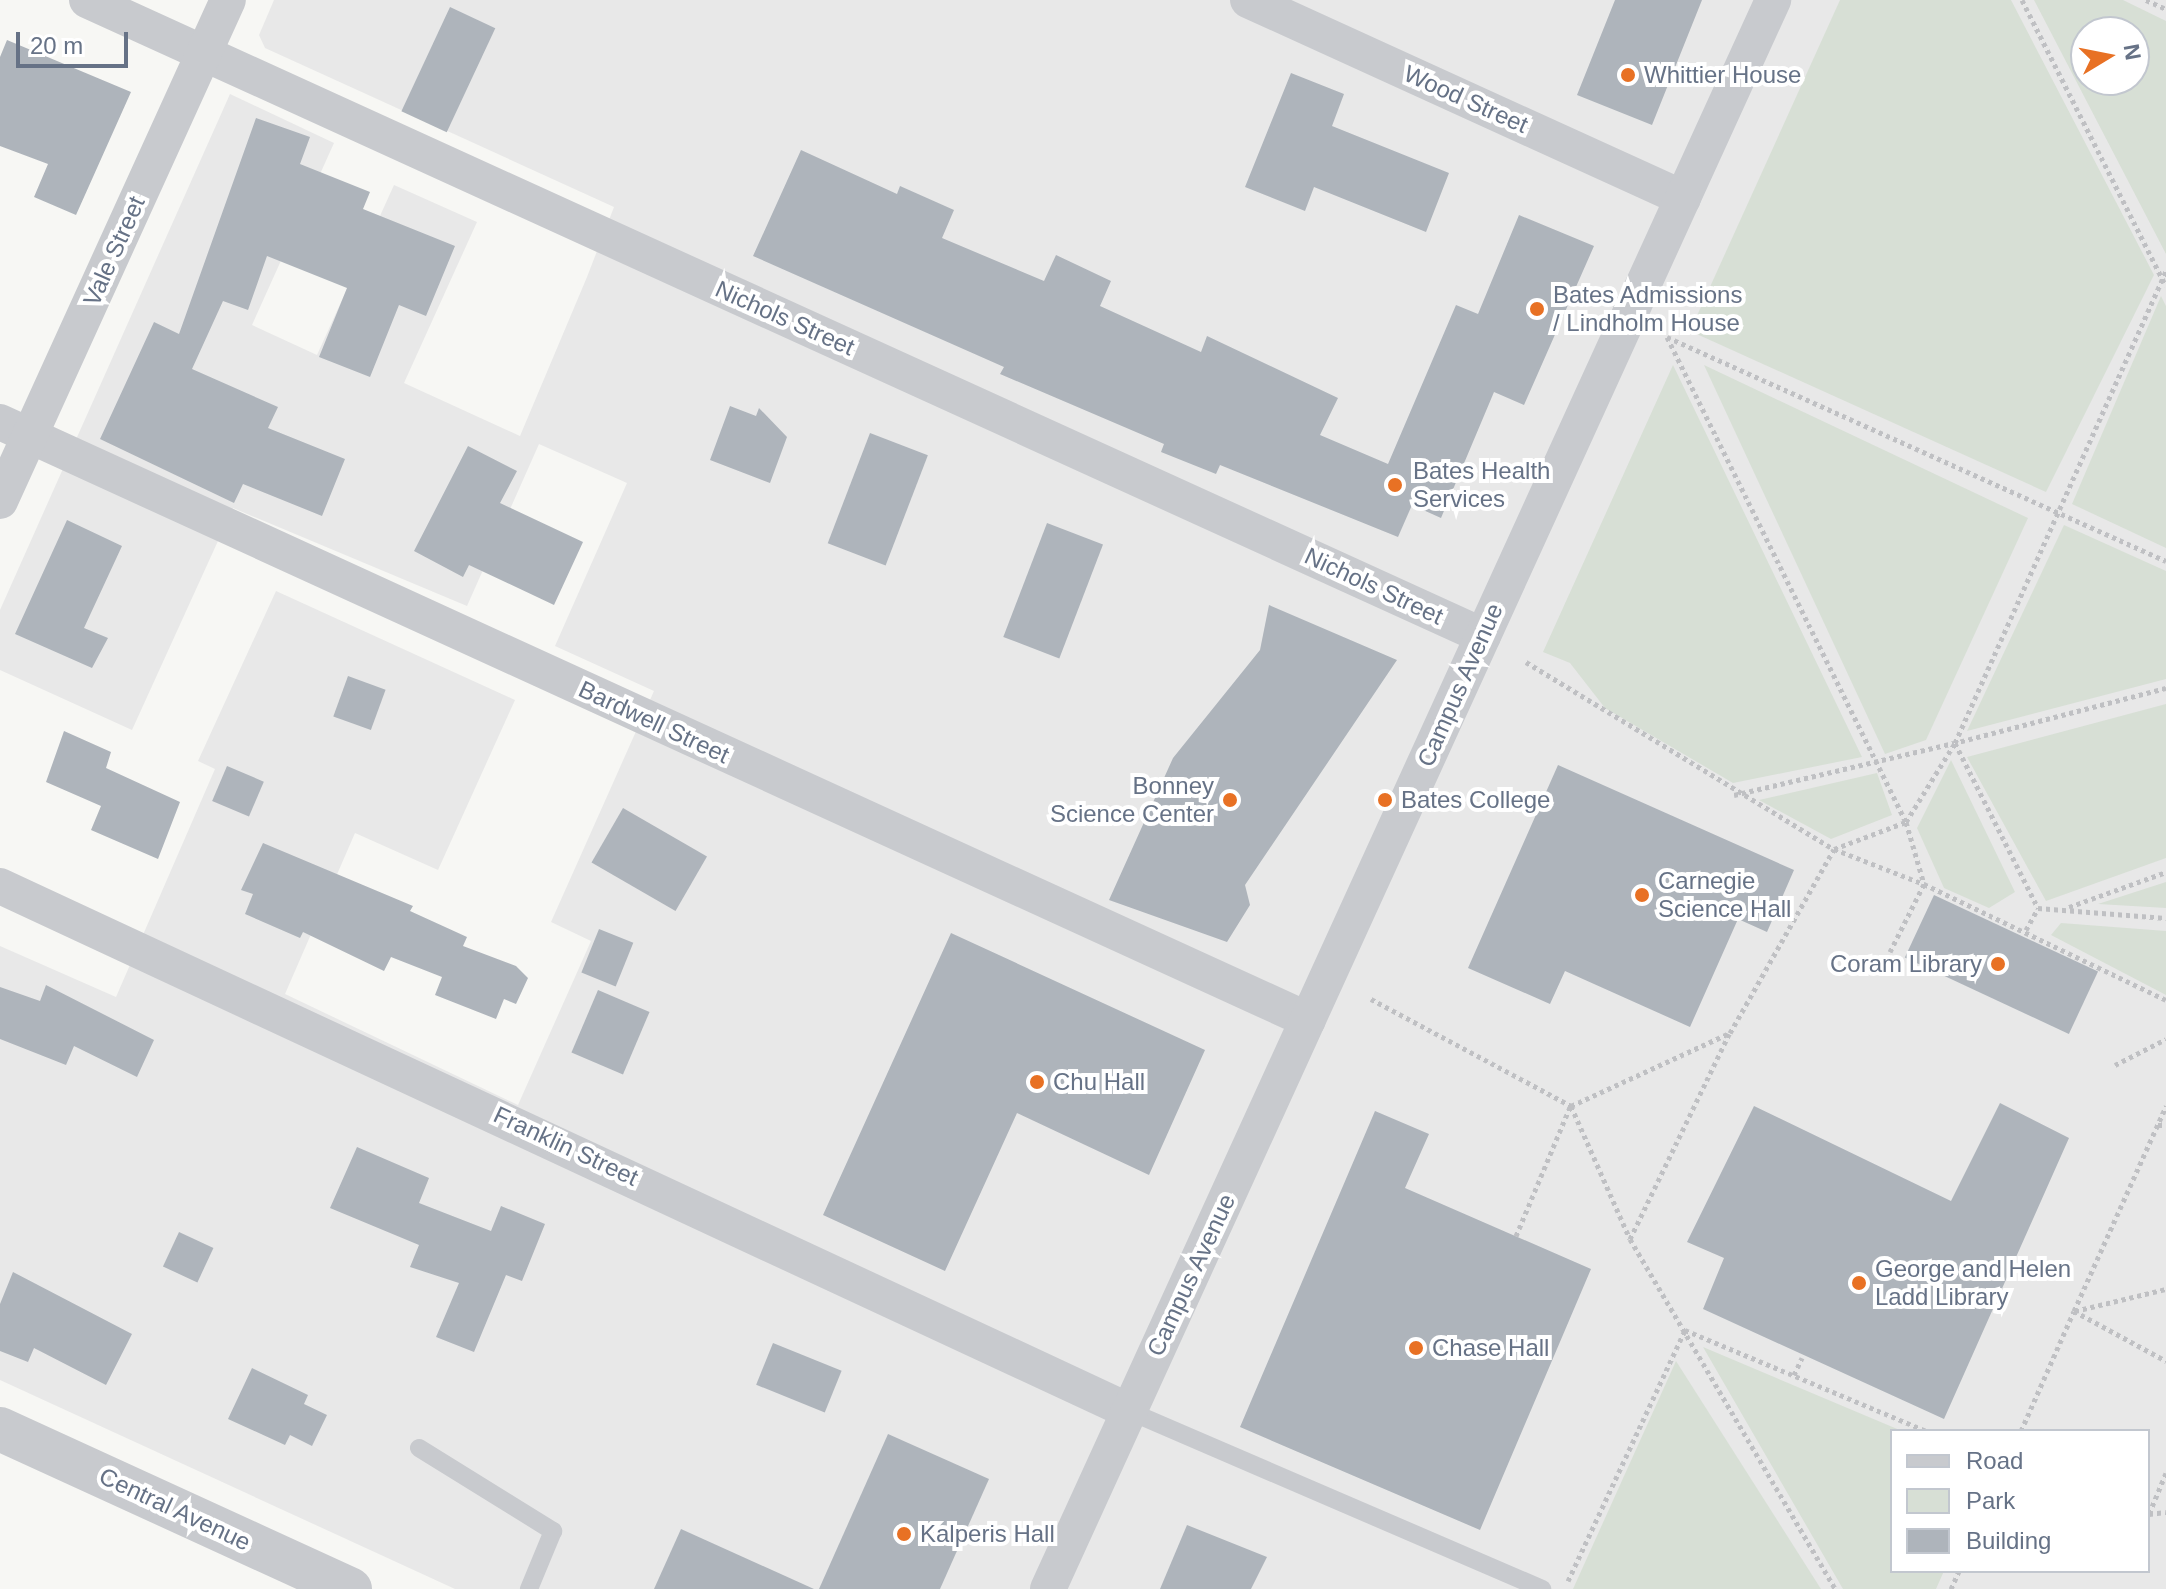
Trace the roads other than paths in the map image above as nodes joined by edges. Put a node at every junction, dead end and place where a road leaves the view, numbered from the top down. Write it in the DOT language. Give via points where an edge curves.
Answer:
graph roads {
  1 [pos="87,0"];
  2 [pos="228,0"];
  3 [pos="1248,0"];
  4 [pos="1773,0"];
  5 [pos="204,54"];
  6 [pos="1683,198"];
  7 [pos="15,429"];
  8 [pos="0,501"];
  9 [pos="1483,636"];
  10 [pos="0,886"];
  11 [pos="1308,1020"];
  12 [pos="1129,1411"];
  13 [pos="0,1429"];
  14 [pos="419,1448"];
  15 [pos="350,1589"];
  16 [pos="529,1589"];
  17 [pos="1048,1589"];
  18 [pos="1542,1589"];
  1 -- 5 [label="street, Nichols Street"];
  2 -- 5 [label="street, Vale Street"];
  3 -- 6 [label="street, Wood Street"];
  4 -- 6 [label="street, Campus Avenue"];
  5 -- 7 [label="street, Vale Street"];
  5 -- 9 [label="street, Nichols Street"];
  6 -- 9 [label="street, Campus Avenue"];
  7 -- 8 [label="street, Vale Street"];
  7 -- 11 [label="street, Bardwell Street"];
  9 -- 11 [label="street, Campus Avenue"];
  10 -- 12 [label="street, Franklin Street"];
  11 -- 12 [label="street, Campus Avenue"];
  12 -- 17 [label="street, Campus Avenue"];
  12 -- 18 [label="lane"];
  13 -- 15 [label="street, Central Avenue"];
  14 -- 16 [label="lane" via="553,1531"];
}
